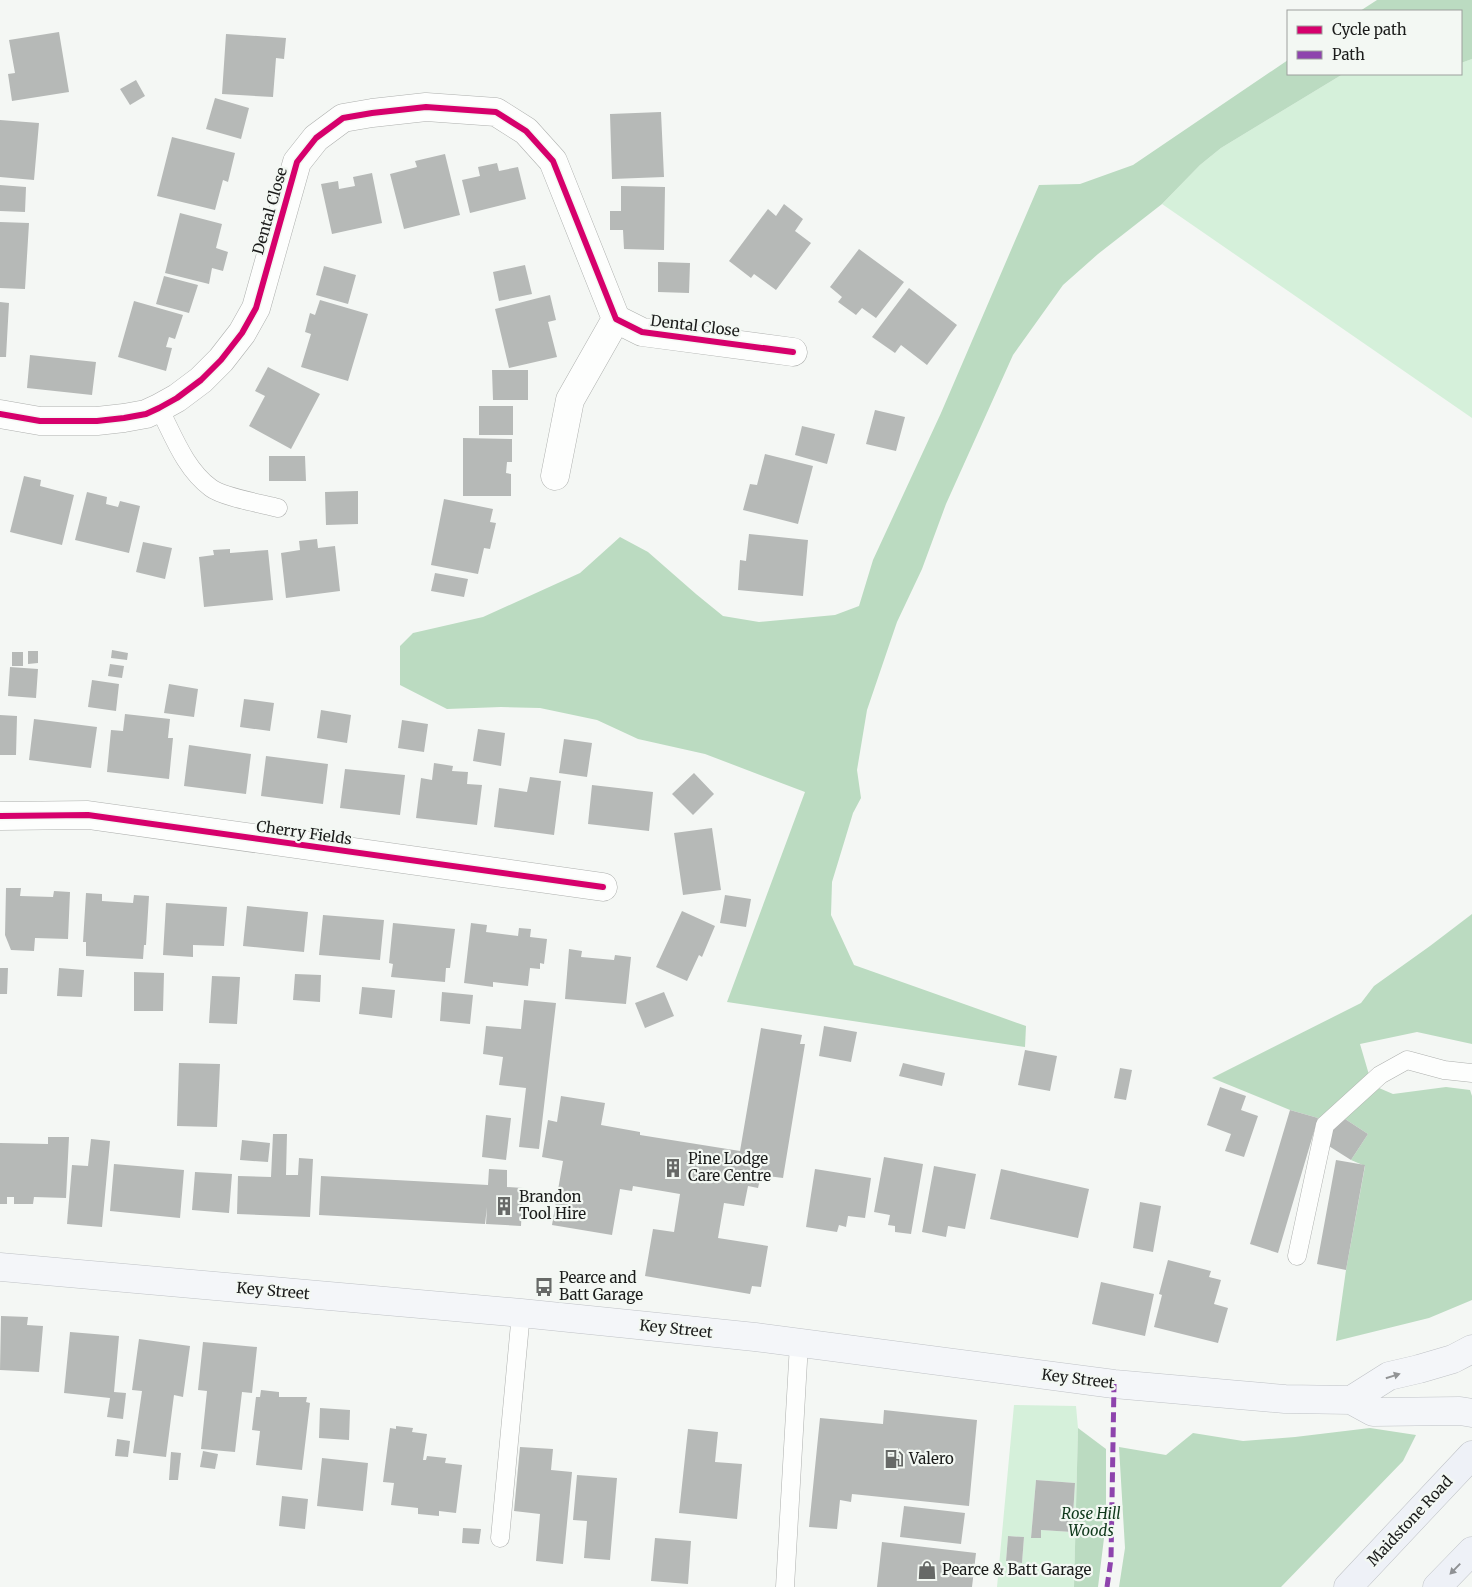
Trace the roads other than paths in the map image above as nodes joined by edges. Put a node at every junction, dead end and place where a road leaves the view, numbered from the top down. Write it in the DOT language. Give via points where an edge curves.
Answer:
graph roads {
  1 [pos="616,319"];
  2 [pos="793,352"];
  3 [pos="159,408"];
  4 [pos="0,414"];
  5 [pos="555,476"];
  6 [pos="278,508"];
  7 [pos="0,816"];
  8 [pos="603,887"];
  9 [pos="1472,1073"];
  10 [pos="1297,1256"];
  11 [pos="0,1267"];
  12 [pos="521,1313"];
  13 [pos="799,1344"];
  14 [pos="1472,1349"];
  15 [pos="1351,1400"];
  16 [pos="1470,1412"];
  17 [pos="1472,1455"];
  18 [pos="500,1538"];
  19 [pos="1472,1551"];
  20 [pos="785,1587"];
  21 [pos="1348,1587"];
  22 [pos="1437,1587"];
  1 -- 2 [label="street, Dental Close" via="642,332"];
  1 -- 3 [label="street, Dental Close" via="553,161 526,131 496,112 426,107 344,118 316,138 297,162 256,308 242,332 201,380"];
  1 -- 5 [label="street" via="570,400"];
  3 -- 4 [label="street, Dental Close" via="146,414 97,421 40,421"];
  3 -- 6 [label="lane" via="191,469 212,489"];
  7 -- 8 [label="street, Cherry Fields" via="88,815"];
  9 -- 10 [label="lane" via="1444,1070 1407,1060 1380,1075 1325,1125"];
  11 -- 12 [label="main road, Key Street"];
  12 -- 13 [label="main road, Key Street"];
  12 -- 18 [label="lane"];
  13 -- 15 [label="main road, Key Street" via="1114,1384 1285,1399"];
  13 -- 20 [label="lane"];
  15 -- 14 [label="main road, one-way" via="1388,1376 1453,1358"];
  15 -- 16 [label="main road, Key Street" via="1373,1412"];
  17 -- 21 [label="highway, Maidstone Road"];
  19 -- 22 [label="highway, one-way"];
}
